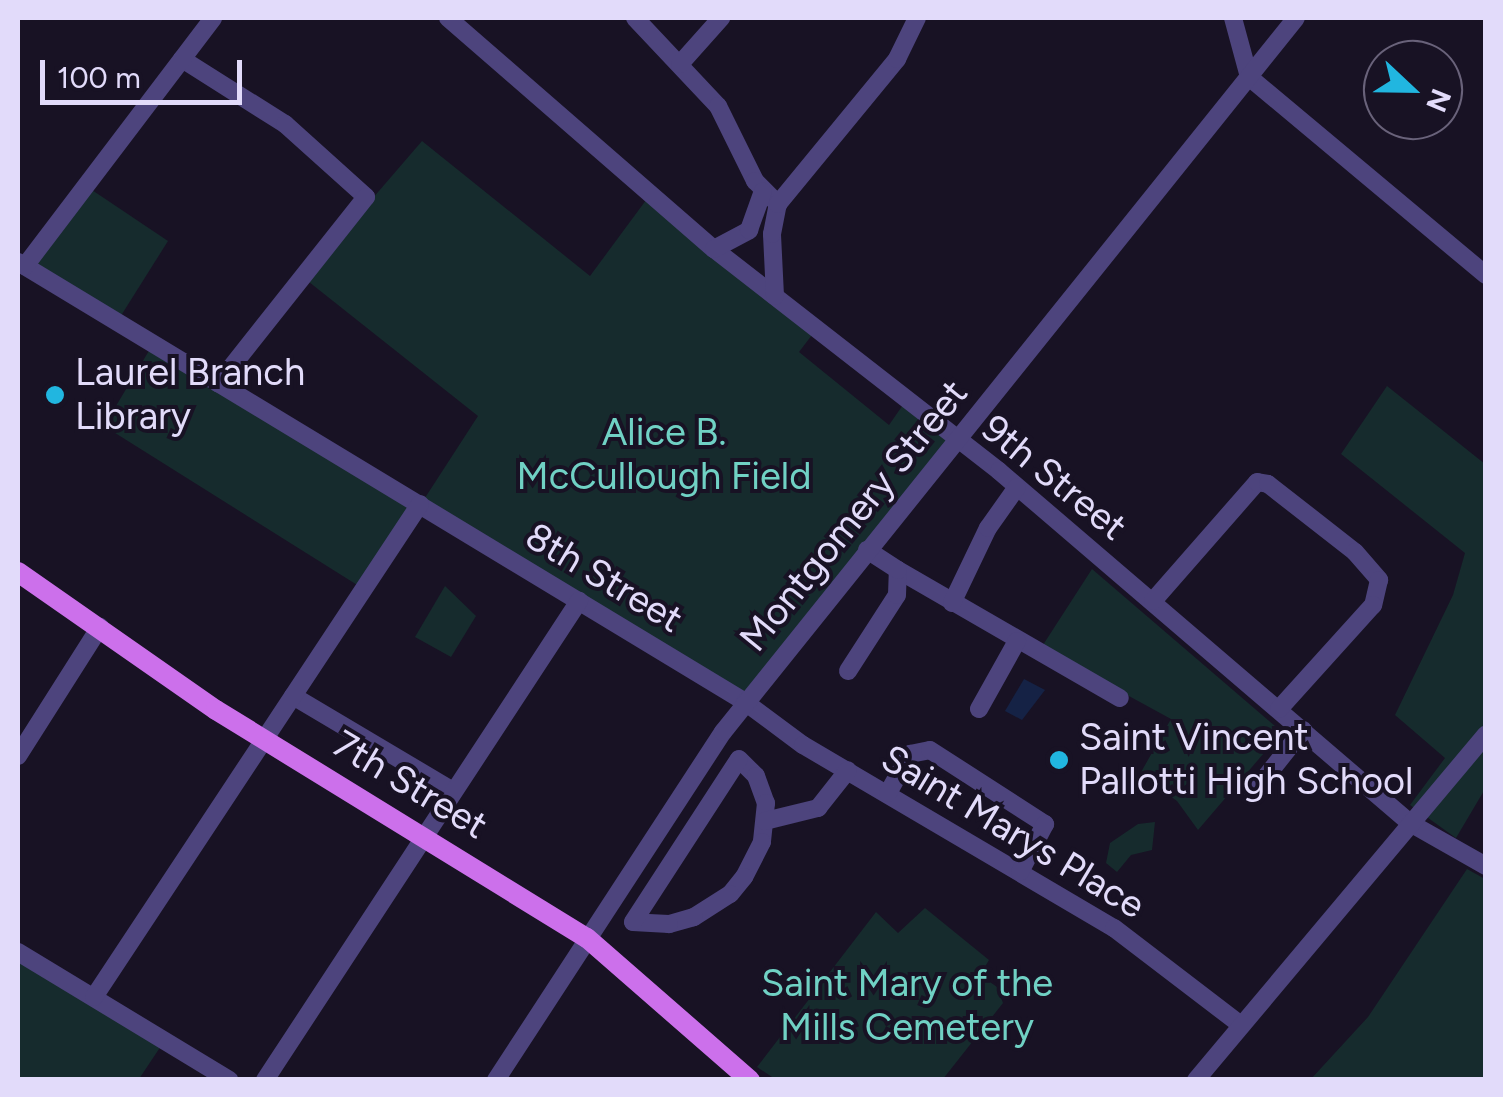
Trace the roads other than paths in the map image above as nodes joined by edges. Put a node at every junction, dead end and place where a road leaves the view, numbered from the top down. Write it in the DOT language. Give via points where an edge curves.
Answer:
graph roads {
  1 [pos="213,18"];
  2 [pos="448,18"];
  3 [pos="636,18"];
  4 [pos="720,18"];
  5 [pos="917,18"];
  6 [pos="1232,18"];
  7 [pos="1296,18"];
  8 [pos="182,59"];
  9 [pos="680,64"];
  10 [pos="1249,77"];
  11 [pos="763,191"];
  12 [pos="778,204"];
  13 [pos="714,248"];
  14 [pos="21,264"];
  15 [pos="1486,275"];
  16 [pos="775,296"];
  17 [pos="218,384"];
  18 [pos="957,440"];
  19 [pos="1018,487"];
  20 [pos="420,504"];
  21 [pos="867,550"];
  22 [pos="898,570"];
  23 [pos="18,572"];
  24 [pos="579,601"];
  25 [pos="1153,601"];
  26 [pos="952,603"];
  27 [pos="100,627"];
  28 [pos="1017,641"];
  29 [pos="848,671"];
  30 [pos="293,696"];
  31 [pos="1120,698"];
  32 [pos="746,702"];
  33 [pos="979,709"];
  34 [pos="1279,709"];
  35 [pos="1303,730"];
  36 [pos="1486,735"];
  37 [pos="265,740"];
  38 [pos="18,756"];
  39 [pos="848,770"];
  40 [pos="453,791"];
  41 [pos="888,793"];
  42 [pos="1252,794"];
  43 [pos="766,821"];
  44 [pos="1410,823"];
  45 [pos="424,835"];
  46 [pos="1486,866"];
  47 [pos="1020,872"];
  48 [pos="587,938"];
  49 [pos="18,952"];
  50 [pos="94,997"];
  51 [pos="1241,1025"];
  52 [pos="229,1080"];
  53 [pos="265,1080"];
  54 [pos="496,1080"];
  55 [pos="750,1080"];
  56 [pos="1196,1080"];
  1 -- 8 [label="street"];
  2 -- 13 [label="street, 9th Street"];
  3 -- 9 [label="street"];
  4 -- 9 [label="street"];
  5 -- 12 [label="street" via="898,59"];
  6 -- 10 [label="street"];
  7 -- 10 [label="street, Montgomery Street"];
  8 -- 14 [label="street"];
  8 -- 17 [label="street" via="286,124 366,197"];
  9 -- 11 [label="street" via="718,106"];
  10 -- 15 [label="street"];
  10 -- 18 [label="street, Montgomery Street"];
  11 -- 12 [label="street"];
  11 -- 13 [label="street" via="749,230"];
  12 -- 16 [label="street" via="772,234"];
  13 -- 16 [label="street, 9th Street"];
  14 -- 17 [label="street, 8th Street"];
  16 -- 18 [label="street, 9th Street"];
  17 -- 20 [label="street, 8th Street"];
  18 -- 19 [label="street, 9th Street"];
  18 -- 21 [label="street, Montgomery Street"];
  19 -- 25 [label="street, 9th Street"];
  19 -- 26 [label="street" via="988,528"];
  20 -- 24 [label="street, 8th Street"];
  20 -- 30 [label="street"];
  21 -- 22 [label="street"];
  21 -- 32 [label="street, Montgomery Street"];
  22 -- 26 [label="street"];
  22 -- 29 [label="street" via="897,594"];
  23 -- 27 [label="main road, 7th Street"];
  24 -- 32 [label="street, 8th Street"];
  24 -- 40 [label="street"];
  25 -- 34 [label="street, 9th Street"];
  25 -- 34 [label="street" via="1257,482 1354,552 1379,580 1373,605"];
  26 -- 28 [label="street"];
  27 -- 37 [label="main road, 7th Street"];
  27 -- 38 [label="street"];
  28 -- 31 [label="street"];
  28 -- 33 [label="street"];
  30 -- 37 [label="street"];
  30 -- 40 [label="street"];
  32 -- 39 [label="street, Saint Marys Place" via="780,731"];
  32 -- 48 [label="street, Montgomery Street"];
  34 -- 35 [label="street, 9th Street"];
  35 -- 42 [label="street"];
  35 -- 44 [label="street, 9th Street"];
  36 -- 44 [label="street"];
  37 -- 45 [label="main road, 7th Street"];
  37 -- 50 [label="street"];
  39 -- 41 [label="street, Saint Marys Place"];
  39 -- 43 [label="street" via="818,808"];
  40 -- 45 [label="street"];
  41 -- 47 [label="street, Saint Marys Place"];
  41 -- 47 [label="street" via="910,754 930,750 1045,824"];
  43 -- 43 [label="street" via="762,787 739,759 634,922 669,924 712,908 744,877"];
  44 -- 46 [label="street, 9th Street"];
  44 -- 51 [label="street"];
  45 -- 48 [label="main road, 7th Street"];
  45 -- 53 [label="street"];
  47 -- 51 [label="street, Saint Marys Place" via="1132,940"];
  48 -- 54 [label="street, Montgomery Street"];
  48 -- 55 [label="main road, 7th Street"];
  49 -- 50 [label="street"];
  50 -- 52 [label="street"];
  51 -- 56 [label="street"];
}
